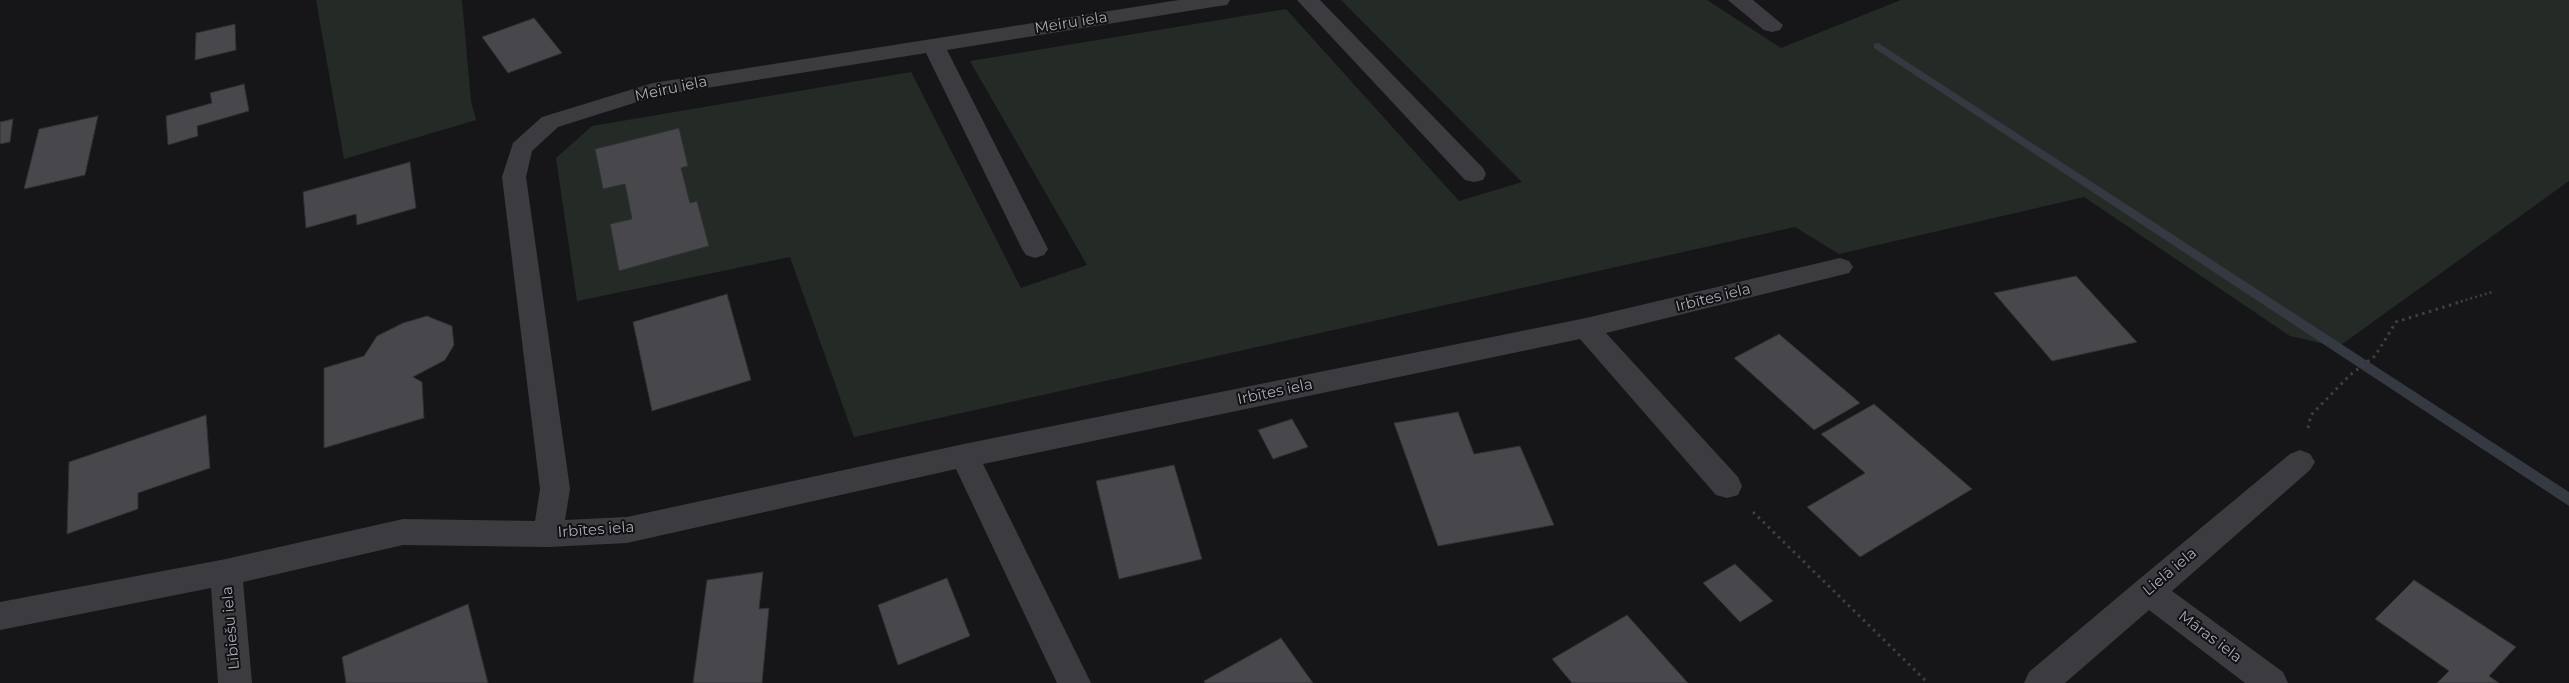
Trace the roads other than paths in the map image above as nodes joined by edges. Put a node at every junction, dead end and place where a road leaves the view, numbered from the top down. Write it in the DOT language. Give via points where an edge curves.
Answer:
graph roads {
  1 [pos="1219,0"];
  2 [pos="1308,0"];
  3 [pos="1739,0"];
  4 [pos="1772,25"];
  5 [pos="933,44"];
  6 [pos="1474,174"];
  7 [pos="1035,249"];
  8 [pos="1840,267"];
  9 [pos="1586,328"];
  10 [pos="964,456"];
  11 [pos="2300,462"];
  12 [pos="1727,486"];
  13 [pos="548,534"];
  14 [pos="226,572"];
  15 [pos="2148,591"];
  16 [pos="0,616"];
  17 [pos="235,683"];
  18 [pos="1074,683"];
  19 [pos="2041,683"];
  20 [pos="2271,683"];
  1 -- 5 [label="street, Meiru iela"];
  2 -- 6 [label="street"];
  3 -- 4 [label="street"];
  5 -- 7 [label="street"];
  5 -- 13 [label="street, Meiru iela" via="653,90 550,122 521,148 514,177 555,489"];
  8 -- 9 [label="street, Irbītes iela"];
  9 -- 10 [label="street, Irbītes iela"];
  9 -- 12 [label="street"];
  10 -- 13 [label="street, Irbītes iela" via="627,530"];
  10 -- 18 [label="street"];
  11 -- 15 [label="street, Lielā iela"];
  13 -- 14 [label="street, Irbītes iela" via="403,532"];
  14 -- 16 [label="street, Irbītes iela"];
  14 -- 17 [label="street, Lībiešu iela"];
  15 -- 19 [label="street, Lielā iela"];
  15 -- 20 [label="street, Māras iela"];
}
